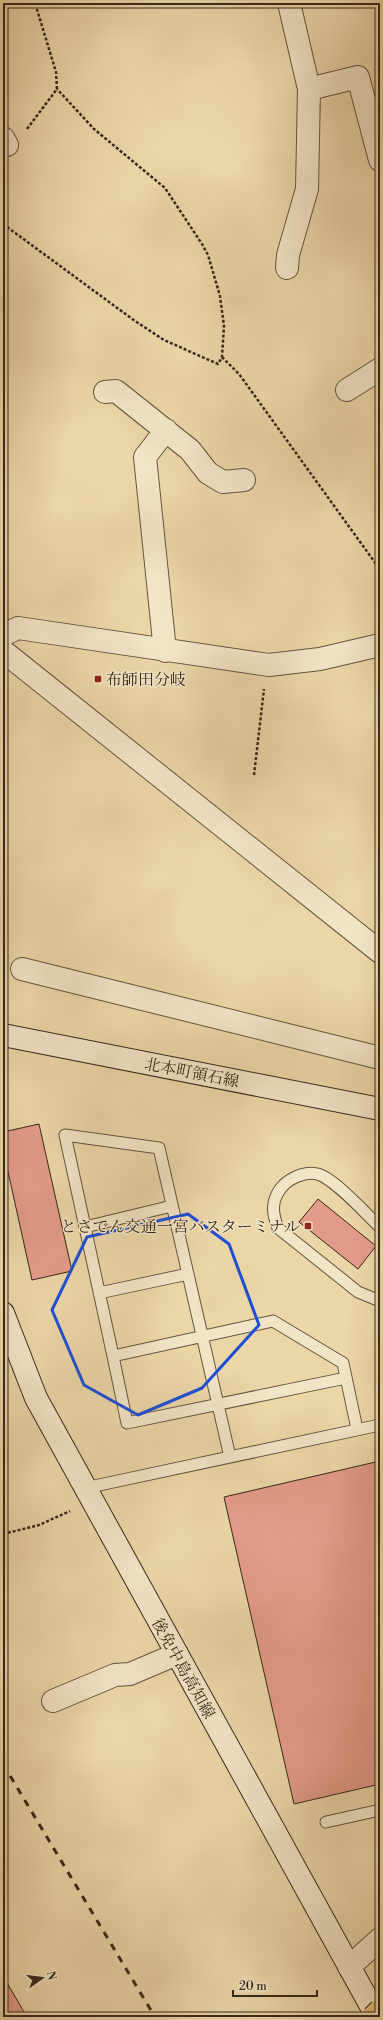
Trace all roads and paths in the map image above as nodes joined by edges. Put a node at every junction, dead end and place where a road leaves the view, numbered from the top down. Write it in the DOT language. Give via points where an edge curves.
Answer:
graph roads {
  1 [pos="36,3"];
  2 [pos="289,3"];
  3 [pos="57,89"];
  4 [pos="309,89"];
  5 [pos="26,132"];
  6 [pos="380,160"];
  7 [pos="3,224"];
  8 [pos="287,268"];
  9 [pos="222,357"];
  10 [pos="380,369"];
  11 [pos="347,390"];
  12 [pos="105,392"];
  13 [pos="166,430"];
  14 [pos="244,480"];
  15 [pos="380,566"];
  16 [pos="3,635"];
  17 [pos="380,645"];
  18 [pos="3,651"];
  19 [pos="165,651"];
  20 [pos="269,665"];
  21 [pos="254,775"];
  22 [pos="380,952"];
  23 [pos="22,969"];
  24 [pos="3,1034"];
  25 [pos="380,1058"];
  26 [pos="380,1109"];
  27 [pos="172,1206"];
  28 [pos="85,1227"];
  29 [pos="380,1227"];
  30 [pos="188,1274"];
  31 [pos="99,1292"];
  32 [pos="380,1301"];
  33 [pos="3,1313"];
  34 [pos="203,1336"];
  35 [pos="3,1337"];
  36 [pos="113,1356"];
  37 [pos="346,1378"];
  38 [pos="28,1379"];
  39 [pos="219,1404"];
  40 [pos="380,1425"];
  41 [pos="357,1429"];
  42 [pos="230,1456"];
  43 [pos="89,1494"];
  44 [pos="3,1534"];
  45 [pos="177,1654"];
  46 [pos="53,1701"];
  47 [pos="380,1810"];
  48 [pos="326,1822"];
  49 [pos="380,1939"];
  50 [pos="349,1967"];
  51 [pos="380,2010"];
  52 [pos="373,2017"];
  53 [pos="377,2017"];
  1 -- 3 [label="path" via="56,72"];
  2 -- 4 [label="street"];
  3 -- 5 [label="path"];
  3 -- 9 [label="path" via="94,129 165,188 202,244 208,255 220,296 224,326"];
  4 -- 6 [label="street" via="358,77"];
  4 -- 8 [label="street" via="307,189 288,255"];
  7 -- 9 [label="path" via="164,340 218,364"];
  9 -- 15 [label="path" via="239,374 376,564"];
  10 -- 11 [label="street"];
  12 -- 13 [label="street" via="116,391"];
  13 -- 14 [label="street" via="190,450 208,473 223,482"];
  13 -- 19 [label="street" via="145,457"];
  16 -- 19 [label="street" via="18,628"];
  17 -- 20 [label="street" via="320,659"];
  18 -- 22 [label="street"];
  19 -- 20 [label="street"];
  20 -- 21 [label="path"];
  23 -- 25 [label="street"];
  24 -- 26 [label="street, 北本町領石線"];
  27 -- 28 [label="lane"];
  27 -- 28 [label="lane" via="159,1148 65,1135"];
  27 -- 30 [label="lane"];
  28 -- 31 [label="lane"];
  29 -- 32 [label="lane" via="329,1179 316,1173 287,1181 275,1195 272,1214 278,1228 358,1292"];
  30 -- 31 [label="lane"];
  30 -- 34 [label="lane"];
  31 -- 36 [label="lane"];
  33 -- 38 [label="street, 後免中島高知線"];
  34 -- 36 [label="lane"];
  34 -- 37 [label="lane" via="273,1321 342,1363"];
  34 -- 39 [label="lane"];
  35 -- 38 [label="street"];
  36 -- 39 [label="lane" via="127,1422"];
  37 -- 39 [label="lane"];
  37 -- 41 [label="lane"];
  38 -- 43 [label="street, 後免中島高知線"];
  39 -- 42 [label="lane"];
  40 -- 41 [label="lane"];
  41 -- 42 [label="lane"];
  42 -- 43 [label="lane"];
  43 -- 44 [label="path" via="39,1525"];
  43 -- 45 [label="street, 後免中島高知線"];
  45 -- 46 [label="street" via="130,1674 115,1675"];
  45 -- 50 [label="street, 後免中島高知線"];
  47 -- 48 [label="lane"];
  49 -- 50 [label="street"];
  50 -- 53 [label="street, 後免中島高知線"];
  51 -- 52 [label="main road, bridge"];
}
